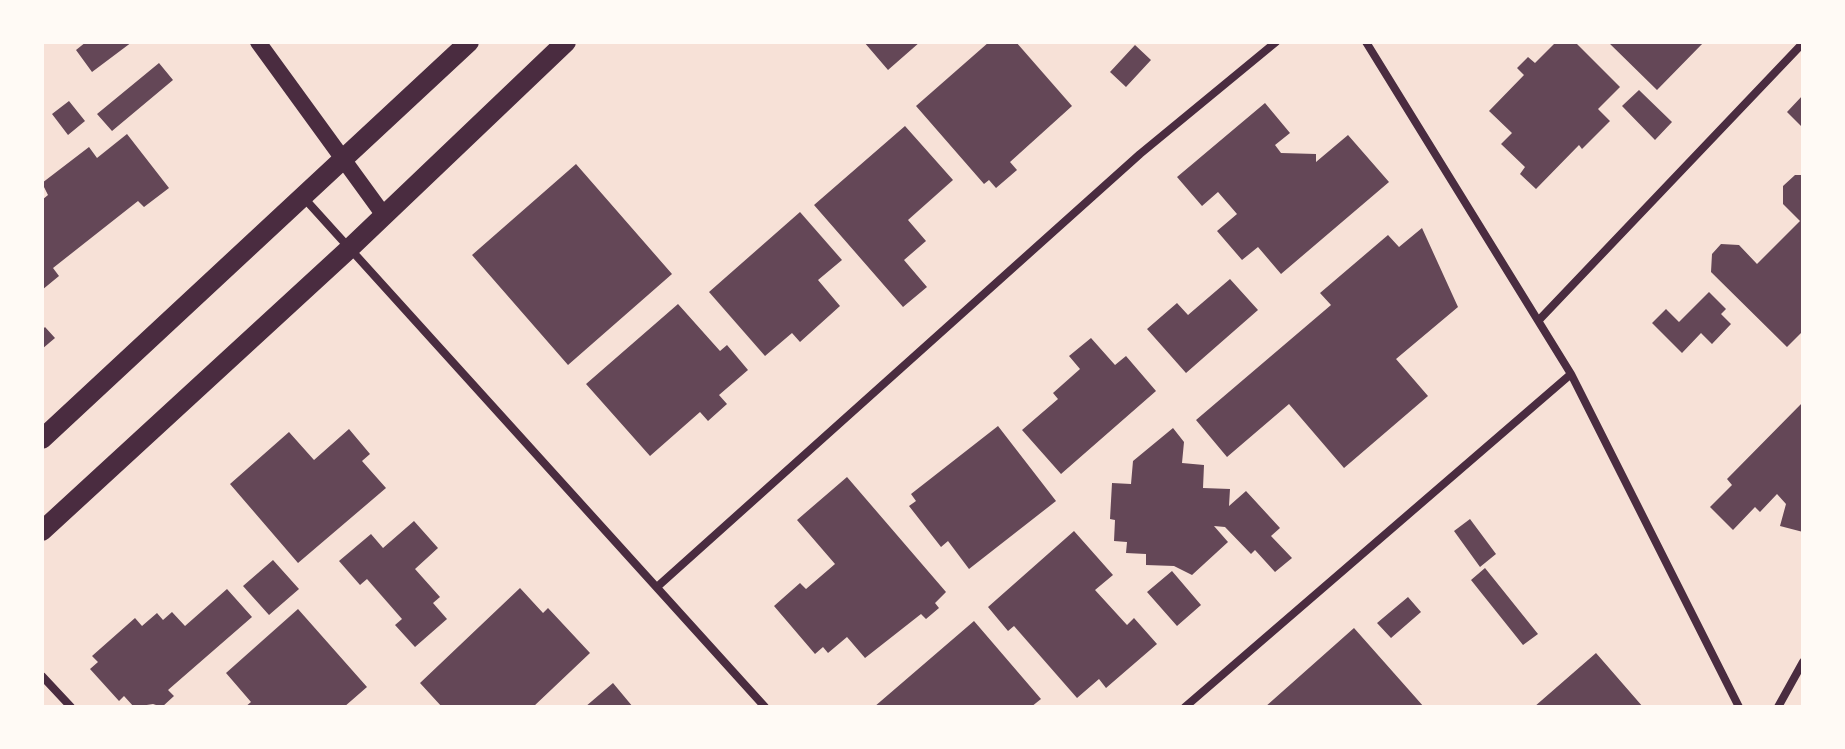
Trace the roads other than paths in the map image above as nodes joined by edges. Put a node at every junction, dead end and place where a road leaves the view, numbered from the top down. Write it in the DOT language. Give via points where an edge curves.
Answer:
graph roads {
  1 [pos="258,42"];
  2 [pos="469,42"];
  3 [pos="566,42"];
  4 [pos="1276,42"];
  5 [pos="1366,42"];
  6 [pos="1803,43"];
  7 [pos="342,159"];
  8 [pos="301,195"];
  9 [pos="383,214"];
  10 [pos="350,248"];
  11 [pos="1539,320"];
  12 [pos="1571,374"];
  13 [pos="42,439"];
  14 [pos="42,531"];
  15 [pos="657,587"];
  16 [pos="1803,662"];
  17 [pos="42,676"];
  18 [pos="71,707"];
  19 [pos="765,707"];
  20 [pos="1185,707"];
  21 [pos="1739,707"];
  22 [pos="1778,707"];
  1 -- 7 [label="main road"];
  2 -- 7 [label="main road"];
  3 -- 9 [label="main road"];
  4 -- 15 [label="street" via="1140,154"];
  5 -- 11 [label="street"];
  6 -- 11 [label="street"];
  7 -- 8 [label="main road"];
  7 -- 9 [label="main road"];
  8 -- 10 [label="street"];
  8 -- 13 [label="main road"];
  9 -- 10 [label="main road"];
  10 -- 14 [label="main road"];
  10 -- 15 [label="street"];
  11 -- 12 [label="street"];
  12 -- 20 [label="street"];
  12 -- 21 [label="street"];
  15 -- 19 [label="street"];
  16 -- 22 [label="street"];
  17 -- 18 [label="street"];
}
